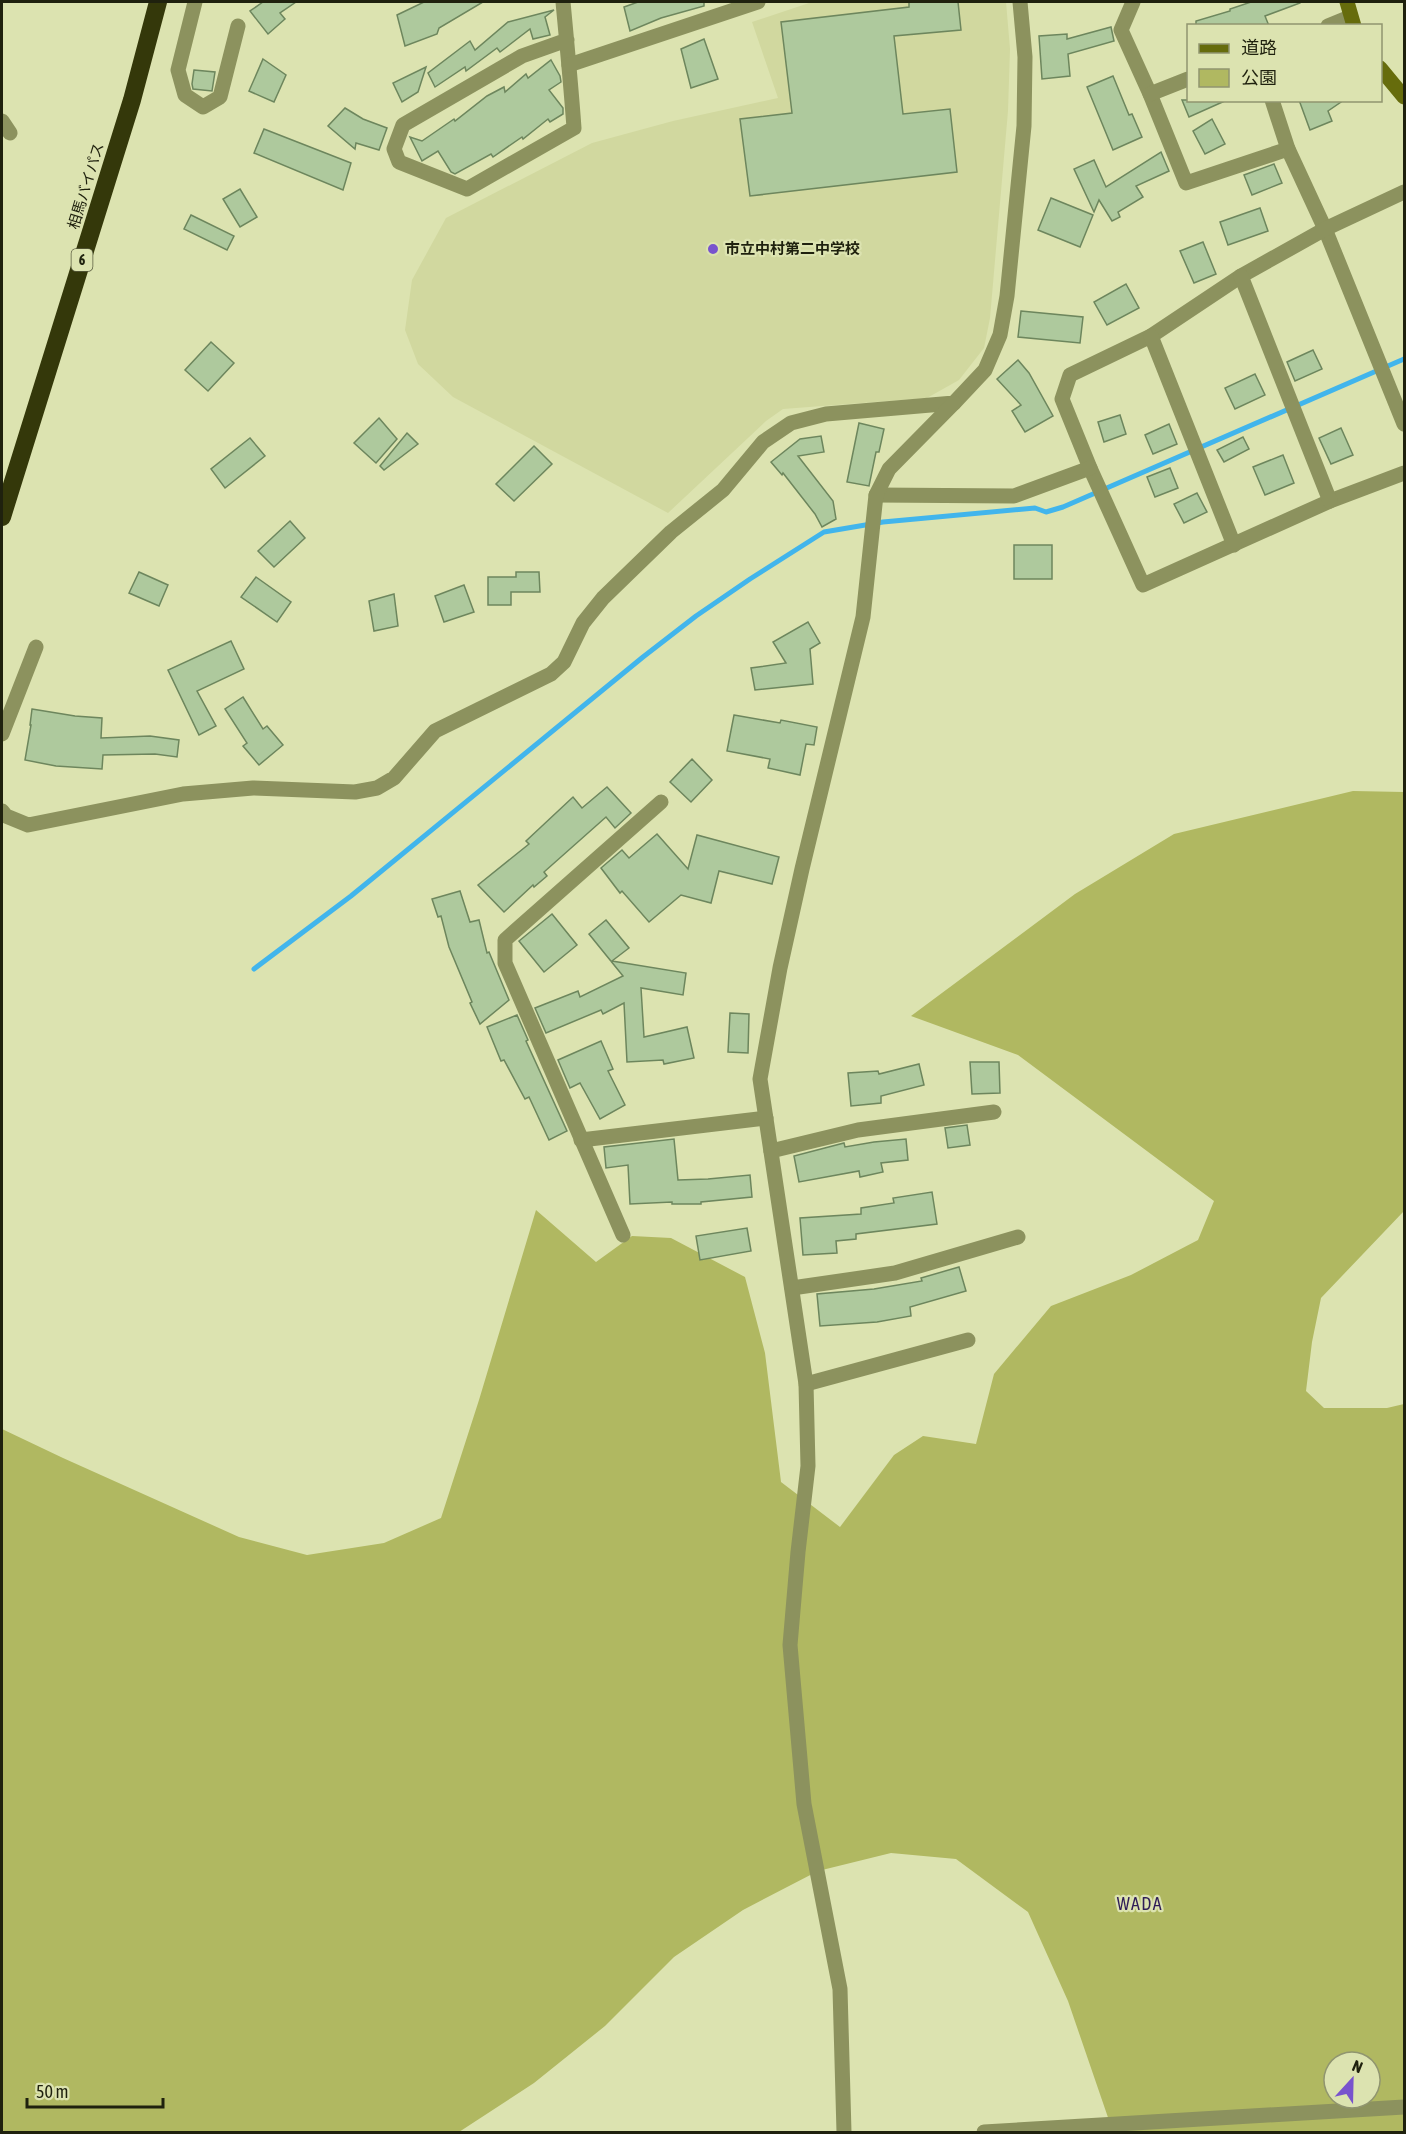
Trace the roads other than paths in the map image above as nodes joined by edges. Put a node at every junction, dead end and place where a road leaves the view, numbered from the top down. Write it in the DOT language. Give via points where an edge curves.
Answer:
graph roads {
  1 [pos="158,2"];
  2 [pos="195,2"];
  3 [pos="563,2"];
  4 [pos="758,2"];
  5 [pos="1020,2"];
  6 [pos="1133,2"];
  7 [pos="1347,2"];
  8 [pos="1352,21"];
  9 [pos="238,26"];
  10 [pos="567,40"];
  11 [pos="569,65"];
  12 [pos="1382,70"];
  13 [pos="1187,79"];
  14 [pos="1150,94"];
  15 [pos="1404,97"];
  16 [pos="1273,102"];
  17 [pos="1288,149"];
  18 [pos="1404,192"];
  19 [pos="1325,229"];
  20 [pos="1241,276"];
  21 [pos="1151,336"];
  22 [pos="954,403"];
  23 [pos="1404,424"];
  24 [pos="1090,468"];
  25 [pos="1404,473"];
  26 [pos="876,495"];
  27 [pos="1330,501"];
  28 [pos="2,517"];
  29 [pos="1234,545"];
  30 [pos="36,647"];
  31 [pos="2,734"];
  32 [pos="662,802"];
  33 [pos="2,811"];
  34 [pos="994,1112"];
  35 [pos="766,1118"];
  36 [pos="581,1140"];
  37 [pos="771,1151"];
  38 [pos="623,1235"];
  39 [pos="1018,1238"];
  40 [pos="792,1288"];
  41 [pos="968,1340"];
  42 [pos="806,1384"];
  43 [pos="1404,2107"];
  44 [pos="844,2133"];
  45 [pos="984,2133"];
  1 -- 28 [label="highway, 相馬バイパス / 6" via="132,100"];
  2 -- 9 [label="street" via="178,70 185,95 203,107 220,97"];
  3 -- 10 [label="street"];
  4 -- 11 [label="street"];
  5 -- 22 [label="street" via="1025,57 1024,126 1007,296 1000,335 985,370"];
  6 -- 14 [label="street" via="1120,30"];
  7 -- 8 [label="street"];
  10 -- 11 [label="street"];
  10 -- 11 [label="street" via="522,56 403,125 394,149 399,162 467,189 574,128"];
  12 -- 15 [label="street"];
  13 -- 14 [label="street"];
  14 -- 17 [label="street" via="1186,183"];
  16 -- 17 [label="street"];
  17 -- 19 [label="street"];
  18 -- 19 [label="street"];
  19 -- 20 [label="street"];
  19 -- 23 [label="street"];
  20 -- 21 [label="street"];
  20 -- 27 [label="street"];
  21 -- 24 [label="street" via="1070,375 1062,399"];
  21 -- 29 [label="street"];
  22 -- 26 [label="street" via="889,469"];
  22 -- 33 [label="street" via="826,414 791,423 763,442 723,490 671,532 603,598 583,623 564,662 551,674 435,731 394,778 376,788 355,792 253,788 183,794 28,825"];
  24 -- 26 [label="street" via="1014,496"];
  24 -- 29 [label="street" via="1143,585"];
  25 -- 27 [label="street"];
  26 -- 35 [label="street" via="863,617 802,869 762,1068"];
  27 -- 29 [label="street"];
  30 -- 31 [label="street"];
  32 -- 36 [label="street" via="505,940 505,963"];
  34 -- 37 [label="street" via="858,1130"];
  35 -- 36 [label="street"];
  35 -- 37 [label="street"];
  36 -- 38 [label="street"];
  37 -- 40 [label="street"];
  39 -- 40 [label="street" via="895,1273"];
  40 -- 42 [label="street"];
  41 -- 42 [label="street"];
  42 -- 44 [label="street" via="808,1466 790,1645 804,1804 840,1989"];
  43 -- 45 [label="street"];
}
